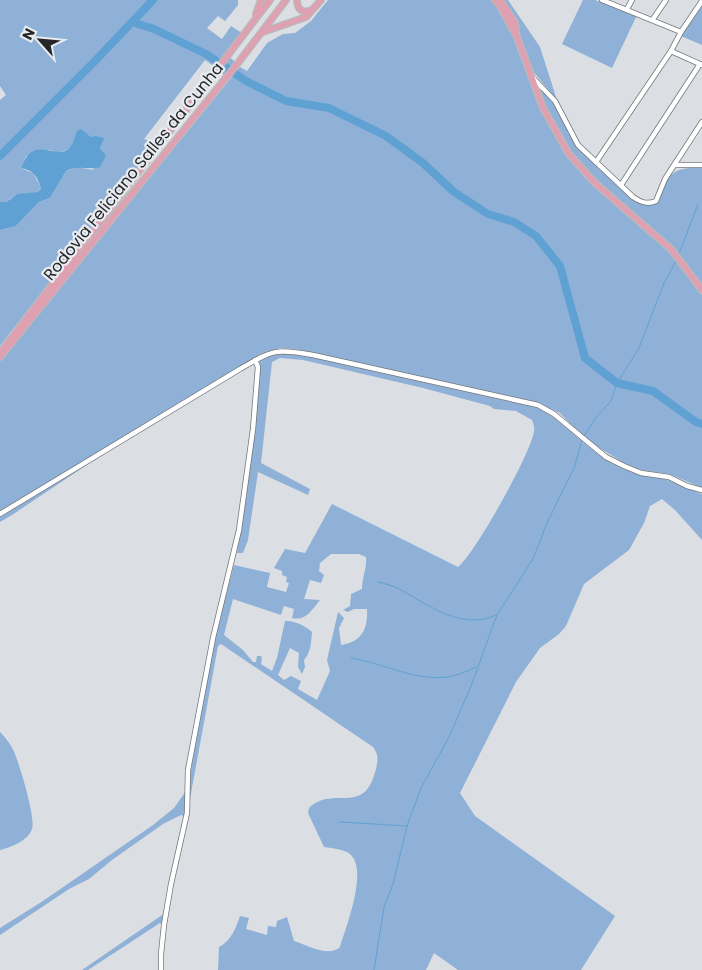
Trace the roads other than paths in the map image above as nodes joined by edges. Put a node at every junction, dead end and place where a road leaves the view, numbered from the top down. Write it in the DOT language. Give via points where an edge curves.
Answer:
graph roads {
  1 [pos="261,0"];
  2 [pos="270,0"];
  3 [pos="286,0"];
  4 [pos="297,0"];
  5 [pos="321,0"];
  6 [pos="495,0"];
  7 [pos="500,0"];
  8 [pos="602,0"];
  9 [pos="632,0"];
  10 [pos="666,0"];
  11 [pos="702,0"];
  12 [pos="627,9"];
  13 [pos="312,10"];
  14 [pos="654,19"];
  15 [pos="261,32"];
  16 [pos="681,32"];
  17 [pos="245,33"];
  18 [pos="517,38"];
  19 [pos="671,51"];
  20 [pos="701,64"];
  21 [pos="532,76"];
  22 [pos="702,122"];
  23 [pos="596,162"];
  24 [pos="675,165"];
  25 [pos="702,165"];
  26 [pos="621,185"];
  27 [pos="702,290"];
  28 [pos="0,352"];
  29 [pos="0,357"];
  30 [pos="255,360"];
  31 [pos="702,490"];
  32 [pos="0,514"];
  33 [pos="161,970"];
  1 -- 17 [label="main road"];
  2 -- 17 [label="main road, Rodovia Feliciano Salles da Cunha"];
  3 -- 15 [label="main road, Rodovia Feliciano Salles da Cunha"];
  4 -- 13 [label="main road" via="301,11"];
  5 -- 13 [label="main road"];
  6 -- 18 [label="main road"];
  7 -- 18 [label="main road" via="515,23"];
  8 -- 12 [label="street"];
  9 -- 12 [label="street"];
  10 -- 14 [label="street"];
  11 -- 16 [label="street"];
  12 -- 14 [label="street"];
  13 -- 15 [label="main road" via="303,19"];
  14 -- 16 [label="street"];
  15 -- 29 [label="main road, Rodovia Feliciano Salles da Cunha"];
  16 -- 19 [label="street"];
  17 -- 28 [label="main road, Rodovia Feliciano Salles da Cunha"];
  18 -- 21 [label="main road"];
  19 -- 20 [label="street"];
  19 -- 23 [label="street"];
  20 -- 26 [label="street"];
  21 -- 23 [label="street" via="555,101 578,145"];
  21 -- 27 [label="main road" via="549,120 577,164 671,249"];
  22 -- 24 [label="street"];
  23 -- 26 [label="street"];
  24 -- 25 [label="street"];
  24 -- 26 [label="street" via="652,203 641,202"];
  30 -- 31 [label="street" via="274,352 295,352 538,406 554,414 606,457 641,473 669,477"];
  30 -- 32 [label="street"];
  30 -- 33 [label="street" via="258,367 253,430 239,530 188,770 186,813 167,908"];
}
